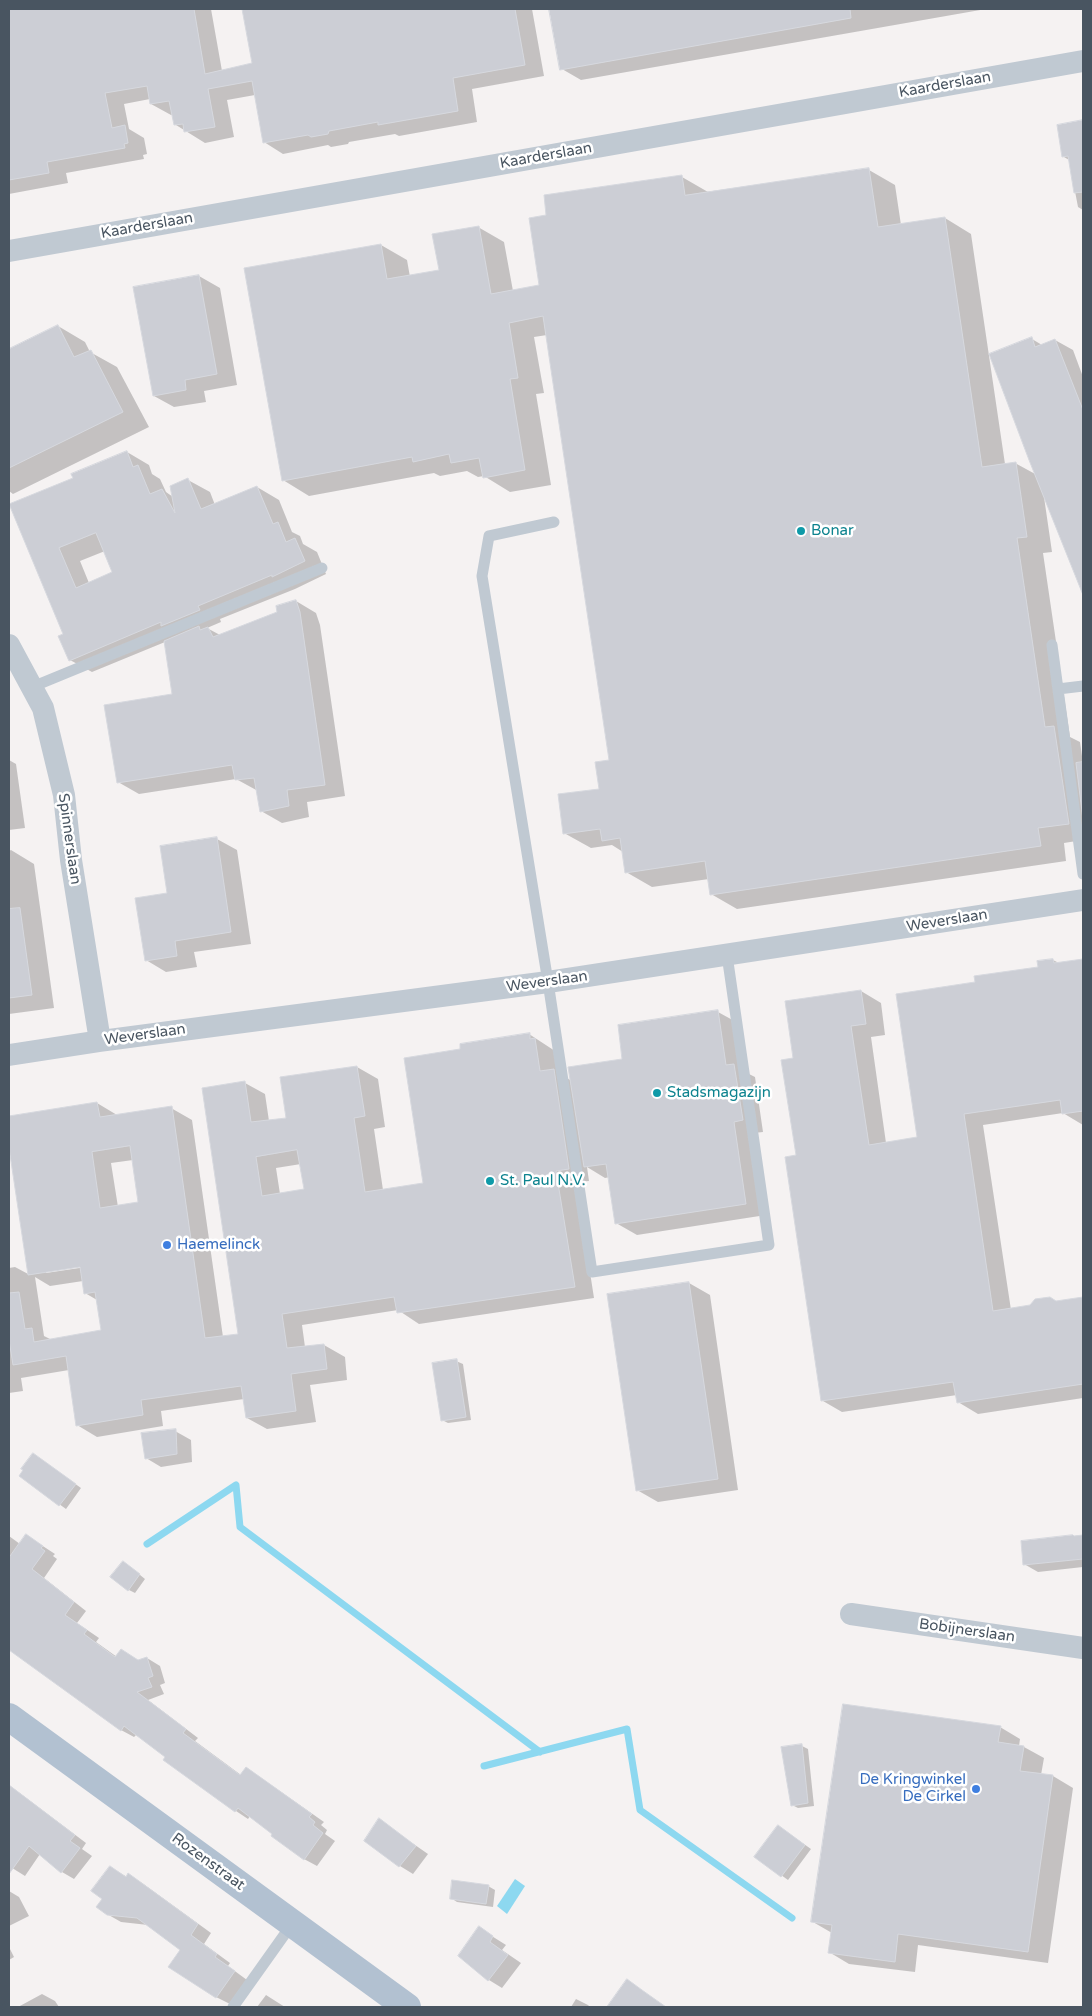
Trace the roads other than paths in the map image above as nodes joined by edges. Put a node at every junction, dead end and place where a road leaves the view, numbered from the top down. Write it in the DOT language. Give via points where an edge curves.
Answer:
graph roads {
  1 [pos="1083,61"];
  2 [pos="9,251"];
  3 [pos="554,522"];
  4 [pos="322,568"];
  5 [pos="9,645"];
  6 [pos="1052,645"];
  7 [pos="1083,686"];
  8 [pos="32,687"];
  9 [pos="1058,689"];
  10 [pos="1083,874"];
  11 [pos="1083,900"];
  12 [pos="727,955"];
  13 [pos="548,982"];
  14 [pos="100,1041"];
  15 [pos="9,1055"];
  16 [pos="851,1614"];
  17 [pos="1083,1648"];
  18 [pos="9,1717"];
  19 [pos="292,1924"];
  20 [pos="233,2007"];
  21 [pos="407,2007"];
  1 -- 2 [label="street, Kaarderslaan"];
  3 -- 13 [label="lane" via="489,536 482,576"];
  4 -- 8 [label="lane"];
  5 -- 8 [label="street, Spinnerslaan"];
  6 -- 9 [label="lane"];
  7 -- 9 [label="lane"];
  8 -- 14 [label="street, Spinnerslaan" via="43,708 64,795"];
  9 -- 10 [label="lane"];
  11 -- 12 [label="street, Weverslaan"];
  12 -- 13 [label="street, Weverslaan"];
  12 -- 13 [label="lane" via="769,1245 592,1272"];
  13 -- 14 [label="street, Weverslaan"];
  14 -- 15 [label="street, Weverslaan"];
  16 -- 17 [label="street, Bobijnerslaan"];
  18 -- 19 [label="main road, Rozenstraat"];
  19 -- 20 [label="lane"];
  19 -- 21 [label="main road, Rozenstraat"];
}
